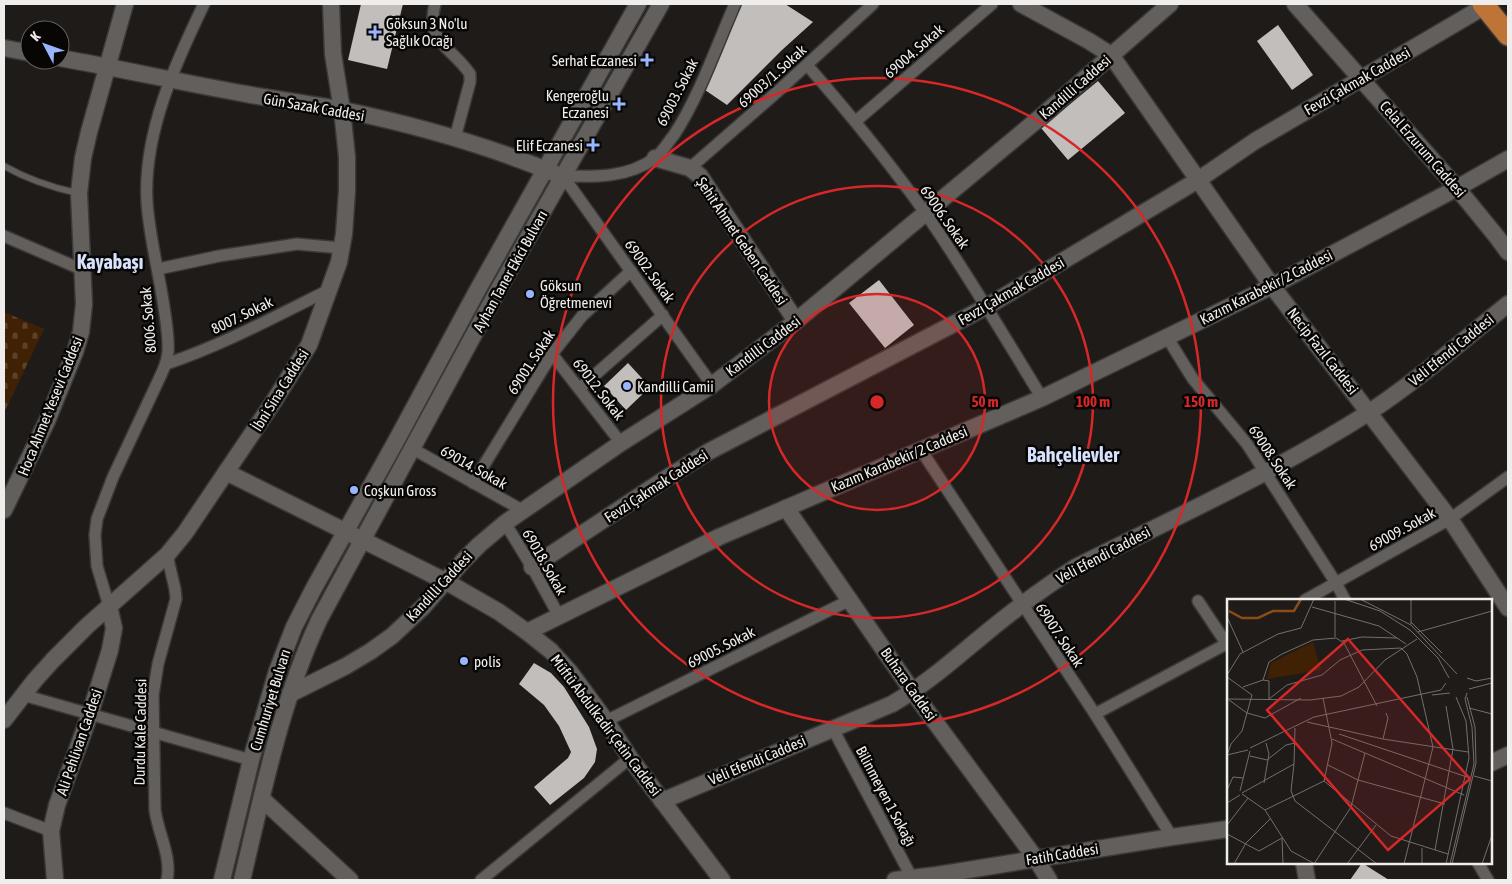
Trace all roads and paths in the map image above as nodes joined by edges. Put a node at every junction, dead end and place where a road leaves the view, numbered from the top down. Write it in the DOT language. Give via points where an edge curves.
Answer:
graph roads {
  1 [pos="125,4"];
  2 [pos="204,4"];
  3 [pos="331,4"];
  4 [pos="435,4"];
  5 [pos="638,4"];
  6 [pos="661,4"];
  7 [pos="735,4"];
  8 [pos="873,4"];
  9 [pos="992,4"];
  10 [pos="1021,4"];
  11 [pos="1170,4"];
  12 [pos="1295,4"];
  13 [pos="1484,5"];
  14 [pos="1508,35"];
  15 [pos="4,48"];
  16 [pos="20,51"];
  17 [pos="1111,55"];
  18 [pos="70,60"];
  19 [pos="807,65"];
  20 [pos="107,66"];
  21 [pos="171,79"];
  22 [pos="1362,79"];
  23 [pos="342,110"];
  24 [pos="856,121"];
  25 [pos="455,138"];
  26 [pos="655,158"];
  27 [pos="1508,159"];
  28 [pos="4,166"];
  29 [pos="690,168"];
  30 [pos="545,169"];
  31 [pos="563,176"];
  32 [pos="1198,180"];
  33 [pos="1457,188"];
  34 [pos="79,193"];
  35 [pos="925,213"];
  36 [pos="4,236"];
  37 [pos="341,248"];
  38 [pos="1508,252"];
  39 [pos="158,269"];
  40 [pos="82,270"];
  41 [pos="631,271"];
  42 [pos="1272,286"];
  43 [pos="329,290"];
  44 [pos="1508,304"];
  45 [pos="986,307"];
  46 [pos="663,314"];
  47 [pos="796,321"];
  48 [pos="1167,337"];
  49 [pos="552,354"];
  50 [pos="166,364"];
  51 [pos="712,385"];
  52 [pos="580,388"];
  53 [pos="1042,398"];
  54 [pos="1370,412"];
  55 [pos="621,443"];
  56 [pos="412,449"];
  57 [pos="921,450"];
  58 [pos="226,472"];
  59 [pos="1266,472"];
  60 [pos="1508,477"];
  61 [pos="473,483"];
  62 [pos="786,508"];
  63 [pos="4,510"];
  64 [pos="522,510"];
  65 [pos="1450,519"];
  66 [pos="505,523"];
  67 [pos="345,530"];
  68 [pos="363,539"];
  69 [pos="167,555"];
  70 [pos="532,567"];
  71 [pos="446,581"];
  72 [pos="1336,583"];
  73 [pos="1307,599"];
  74 [pos="1344,599"];
  75 [pos="850,600"];
  76 [pos="1198,601"];
  77 [pos="1022,605"];
  78 [pos="108,606"];
  79 [pos="1508,608"];
  80 [pos="559,616"];
  81 [pos="528,632"];
  82 [pos="1227,643"];
  83 [pos="1227,645"];
  84 [pos="913,692"];
  85 [pos="290,694"];
  86 [pos="23,695"];
  87 [pos="90,714"];
  88 [pos="1095,714"];
  89 [pos="4,720"];
  90 [pos="606,721"];
  91 [pos="833,729"];
  92 [pos="154,733"];
  93 [pos="1508,755"];
  94 [pos="630,758"];
  95 [pos="251,760"];
  96 [pos="1492,763"];
  97 [pos="262,799"];
  98 [pos="662,801"];
  99 [pos="4,813"];
  100 [pos="1227,829"];
  101 [pos="51,830"];
  102 [pos="1172,837"];
  103 [pos="1036,858"];
  104 [pos="1304,864"];
  105 [pos="1479,864"];
  106 [pos="912,878"];
  107 [pos="937,878"];
  108 [pos="55,880"];
  109 [pos="166,880"];
  110 [pos="222,880"];
  111 [pos="242,880"];
  112 [pos="350,880"];
  113 [pos="481,880"];
  114 [pos="722,880"];
  115 [pos="895,880"];
  116 [pos="1049,880"];
  117 [pos="1307,880"];
  118 [pos="1488,880"];
  1 -- 20 [label="street, Hoca Ahmet Yesevi Caddesi"];
  2 -- 21 [label="street, 8006. Sokak"];
  3 -- 23 [label="street, İbni Sina Caddesi" via="333,54"];
  4 -- 25 [label="street" via="432,17 435,34 470,74"];
  5 -- 30 [label="street, Ayhan Taner Ekici Bulvarı"];
  6 -- 31 [label="street, Ayhan Taner Ekici Bulvarı"];
  7 -- 26 [label="street, 69003. Sokak" via="693,101"];
  8 -- 19 [label="street, 69003/1. Sokak"];
  9 -- 24 [label="street, 69004. Sokak"];
  10 -- 17 [label="street, Necip Fazıl Caddesi"];
  11 -- 17 [label="street, Kandilli Caddesi"];
  12 -- 22 [label="street, Celal Erzurum Caddesi"];
  13 -- 14 [label="highway"];
  13 -- 22 [label="street, Fevzi Çakmak Caddesi"];
  15 -- 16 [label="street"];
  17 -- 32 [label="street, Necip Fazıl Caddesi"];
  17 -- 35 [label="street, Kandilli Caddesi"];
  18 -- 20 [label="street, Gün Sazak Caddesi"];
  19 -- 24 [label="street, 69006. Sokak"];
  19 -- 29 [label="street, 69003/1. Sokak"];
  20 -- 21 [label="street, Gün Sazak Caddesi"];
  20 -- 34 [label="street, Hoca Ahmet Yesevi Caddesi" via="82,158"];
  21 -- 23 [label="street, Gün Sazak Caddesi"];
  21 -- 39 [label="street, 8006. Sokak" via="151,145 147,184"];
  22 -- 32 [label="street, Fevzi Çakmak Caddesi" via="1256,141"];
  22 -- 33 [label="street, Celal Erzurum Caddesi"];
  23 -- 25 [label="street, Gün Sazak Caddesi"];
  23 -- 37 [label="street, İbni Sina Caddesi" via="348,157"];
  24 -- 35 [label="street, 69006. Sokak"];
  25 -- 30 [label="street, Gün Sazak Caddesi"];
  26 -- 29 [label="street, Şehit Ahmet Geben Caddesi"];
  26 -- 31 [label="street, 69003. Sokak" via="632,170 609,176"];
  27 -- 33 [label="street, Kazım Karabekir/2 Caddesi"];
  28 -- 34 [label="lane" via="53,188"];
  29 -- 47 [label="street, Şehit Ahmet Geben Caddesi" via="700,176"];
  30 -- 31 [label="street, Gün Sazak Caddesi"];
  30 -- 67 [label="street, Ayhan Taner Ekici Bulvarı"];
  31 -- 41 [label="street, 69002. Sokak"];
  31 -- 56 [label="street, Ayhan Taner Ekici Bulvarı"];
  32 -- 42 [label="street, Necip Fazıl Caddesi"];
  32 -- 45 [label="street, Fevzi Çakmak Caddesi"];
  33 -- 38 [label="street, Celal Erzurum Caddesi"];
  33 -- 42 [label="street, Kazım Karabekir/2 Caddesi"];
  34 -- 40 [label="street, Hoca Ahmet Yesevi Caddesi"];
  35 -- 45 [label="street, 69006. Sokak"];
  35 -- 47 [label="street, Kandilli Caddesi"];
  36 -- 40 [label="street"];
  37 -- 39 [label="street" via="297,244"];
  37 -- 43 [label="street, İbni Sina Caddesi"];
  39 -- 50 [label="street, 8006. Sokak" via="167,335"];
  40 -- 63 [label="street, Hoca Ahmet Yesevi Caddesi" via="83,319 75,352 32,454"];
  41 -- 46 [label="street, 69002. Sokak"];
  41 -- 49 [label="street, 69001. Sokak" via="582,316"];
  42 -- 48 [label="street, Kazım Karabekir/2 Caddesi"];
  42 -- 54 [label="street, Necip Fazıl Caddesi"];
  43 -- 50 [label="street, 8007. Sokak" via="206,349"];
  43 -- 58 [label="street, İbni Sina Caddesi" via="308,345"];
  44 -- 54 [label="street, Veli Efendi Caddesi"];
  45 -- 53 [label="street, 69006. Sokak"];
  45 -- 70 [label="street, Fevzi Çakmak Caddesi" via="708,452"];
  46 -- 51 [label="street, 69002. Sokak"];
  46 -- 52 [label="street"];
  47 -- 51 [label="street, Kandilli Caddesi"];
  48 -- 53 [label="street, Kazım Karabekir/2 Caddesi"];
  48 -- 59 [label="street, 69008. Sokak" via="1194,379"];
  49 -- 52 [label="street, 69012. Sokak"];
  49 -- 61 [label="street, 69001. Sokak"];
  50 -- 78 [label="street, 8006. Sokak" via="97,519 97,566"];
  51 -- 55 [label="street, Kandilli Caddesi"];
  52 -- 55 [label="street, 69012. Sokak"];
  53 -- 57 [label="street, Kazım Karabekir/2 Caddesi"];
  54 -- 59 [label="street, Veli Efendi Caddesi"];
  54 -- 65 [label="street, Necip Fazıl Caddesi"];
  55 -- 64 [label="street, Kandilli Caddesi"];
  56 -- 61 [label="street, 69014. Sokak"];
  56 -- 68 [label="street, Ayhan Taner Ekici Bulvarı"];
  57 -- 62 [label="street, Kazım Karabekir/2 Caddesi"];
  57 -- 77 [label="street, 69007. Sokak"];
  58 -- 67 [label="street, Müftü Abdulkadir Çetin Caddesi"];
  58 -- 69 [label="street, İbni Sina Caddesi" via="186,533"];
  59 -- 72 [label="street, 69008. Sokak"];
  59 -- 77 [label="street, Veli Efendi Caddesi" via="1076,567"];
  60 -- 65 [label="street, 69009. Sokak"];
  61 -- 64 [label="street, 69014. Sokak"];
  62 -- 75 [label="street, Buhara Caddesi"];
  62 -- 80 [label="street, Kazım Karabekir/2 Caddesi" via="719,537"];
  64 -- 66 [label="street, Kandilli Caddesi"];
  65 -- 72 [label="street, 69009. Sokak"];
  65 -- 79 [label="street, Necip Fazıl Caddesi"];
  66 -- 70 [label="street, 69018. Sokak"];
  66 -- 71 [label="street, Kandilli Caddesi" via="479,545"];
  67 -- 68 [label="street, Müftü Abdulkadir Çetin Caddesi"];
  67 -- 95 [label="street, Cumhuriyet Bulvarı" via="294,627 277,671"];
  68 -- 71 [label="street, Müftü Abdulkadir Çetin Caddesi"];
  68 -- 85 [label="street, Cumhuriyet Bulvarı" via="310,638"];
  69 -- 78 [label="street, İbni Sina Caddesi"];
  69 -- 92 [label="street, Durdu Kale Caddesi" via="176,599 156,676"];
  70 -- 80 [label="street, 69018. Sokak"];
  71 -- 81 [label="street, Müftü Abdulkadir Çetin Caddesi"];
  71 -- 85 [label="street, Kandilli Caddesi" via="392,636 372,651"];
  72 -- 73 [label="street, 69009. Sokak"];
  72 -- 74 [label="street, 69008. Sokak"];
  75 -- 84 [label="street, Buhara Caddesi"];
  75 -- 90 [label="street, 69005. Sokak"];
  76 -- 82 [label="street"];
  77 -- 84 [label="street, Veli Efendi Caddesi"];
  77 -- 88 [label="street, 69007. Sokak"];
  78 -- 86 [label="street, İbni Sina Caddesi"];
  78 -- 87 [label="street, Ali Pehlivan Caddesi" via="114,628 113,639"];
  80 -- 81 [label="street, Kazım Karabekir/2 Caddesi"];
  81 -- 90 [label="street, Müftü Abdulkadir Çetin Caddesi" via="570,672"];
  83 -- 88 [label="street"];
  84 -- 91 [label="street, Veli Efendi Caddesi"];
  84 -- 103 [label="street, Buhara Caddesi"];
  85 -- 97 [label="street, Cumhuriyet Bulvarı"];
  86 -- 87 [label="street"];
  86 -- 89 [label="street, İbni Sina Caddesi"];
  87 -- 92 [label="street"];
  87 -- 101 [label="street, Ali Pehlivan Caddesi" via="56,805"];
  88 -- 102 [label="street, 69007. Sokak"];
  90 -- 94 [label="street, Müftü Abdulkadir Çetin Caddesi"];
  91 -- 98 [label="street, Veli Efendi Caddesi"];
  91 -- 106 [label="street, Bilinmeyen 1 Sokağı"];
  92 -- 95 [label="street"];
  92 -- 109 [label="street, Durdu Kale Caddesi" via="155,810 169,867"];
  93 -- 96 [label="street"];
  94 -- 98 [label="street, Müftü Abdulkadir Çetin Caddesi"];
  94 -- 113 [label="street"];
  95 -- 110 [label="street, Cumhuriyet Bulvarı"];
  97 -- 111 [label="street, Cumhuriyet Bulvarı"];
  97 -- 112 [label="street"];
  98 -- 114 [label="street, Müftü Abdulkadir Çetin Caddesi"];
  99 -- 101 [label="street"];
  100 -- 102 [label="street, Fatih Caddesi"];
  101 -- 108 [label="street, Ali Pehlivan Caddesi"];
  102 -- 103 [label="street, Fatih Caddesi"];
  103 -- 107 [label="street, Fatih Caddesi"];
  103 -- 116 [label="street, Buhara Caddesi"];
  104 -- 117 [label="street"];
  105 -- 118 [label="street"];
  106 -- 107 [label="street, Fatih Caddesi"];
  106 -- 115 [label="street, Fatih Caddesi"];
}
